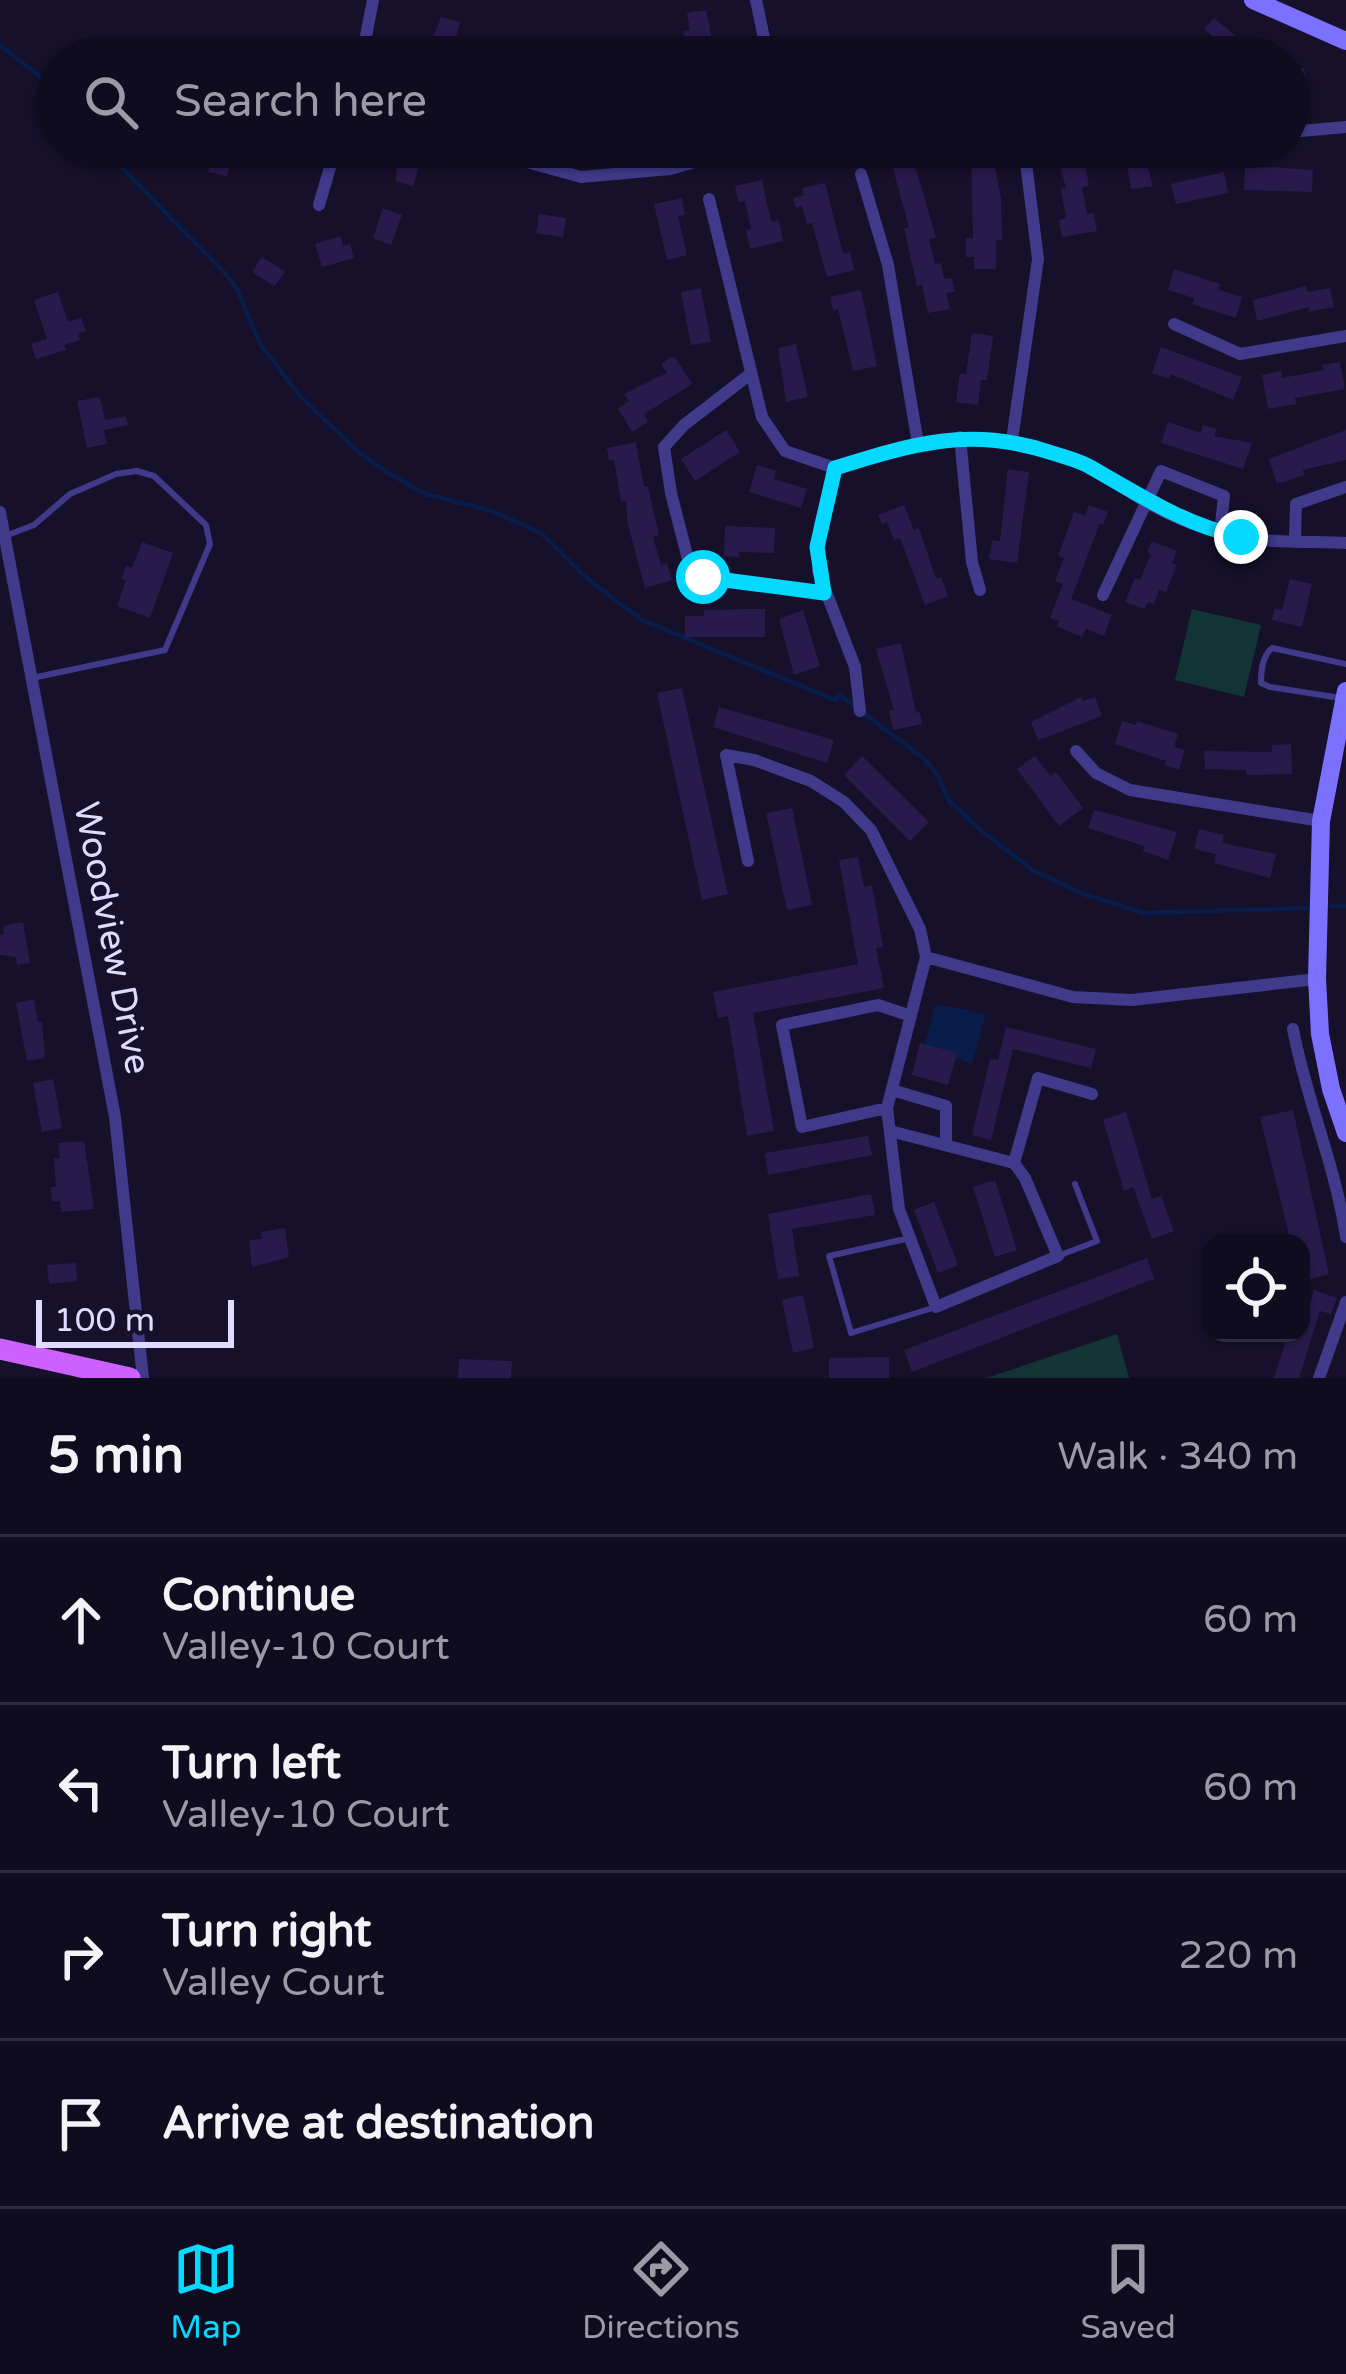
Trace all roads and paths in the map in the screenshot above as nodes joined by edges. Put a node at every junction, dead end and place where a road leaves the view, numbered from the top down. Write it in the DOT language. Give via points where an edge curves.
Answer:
graph roads {
  1 [pos="374,0"];
  2 [pos="756,0"];
  3 [pos="1253,0"];
  4 [pos="366,36"];
  5 [pos="764,36"];
  6 [pos="1346,41"];
  7 [pos="1346,127"];
  8 [pos="1310,130"];
  9 [pos="330,168"];
  10 [pos="549,168"];
  11 [pos="677,168"];
  12 [pos="1027,168"];
  13 [pos="861,174"];
  14 [pos="709,199"];
  15 [pos="319,205"];
  16 [pos="1174,324"];
  17 [pos="1346,336"];
  18 [pos="749,375"];
  19 [pos="960,437"];
  20 [pos="1012,440"];
  21 [pos="918,444"];
  22 [pos="835,468"];
  23 [pos="1346,487"];
  24 [pos="1146,502"];
  25 [pos="0,512"];
  26 [pos="1220,532"];
  27 [pos="4,536"];
  28 [pos="1294,540"];
  29 [pos="1346,542"];
  30 [pos="980,590"];
  31 [pos="824,593"];
  32 [pos="1103,595"];
  33 [pos="1346,664"];
  34 [pos="32,678"];
  35 [pos="1345,695"];
  36 [pos="860,711"];
  37 [pos="1076,751"];
  38 [pos="1322,820"];
  39 [pos="748,861"];
  40 [pos="926,956"];
  41 [pos="1317,979"];
  42 [pos="911,1016"];
  43 [pos="1293,1029"];
  44 [pos="892,1090"];
  45 [pos="1092,1094"];
  46 [pos="887,1108"];
  47 [pos="1345,1126"];
  48 [pos="890,1131"];
  49 [pos="1321,1141"];
  50 [pos="946,1143"];
  51 [pos="1014,1163"];
  52 [pos="1075,1184"];
  53 [pos="1346,1237"];
  54 [pos="910,1238"];
  55 [pos="1058,1256"];
  56 [pos="1346,1302"];
  57 [pos="936,1306"];
  58 [pos="0,1349"];
  59 [pos="130,1378"];
  60 [pos="143,1378"];
  61 [pos="1318,1378"];
  1 -- 4 [label="street"];
  2 -- 5 [label="street"];
  3 -- 6 [label="street"];
  7 -- 8 [label="street"];
  9 -- 15 [label="street"];
  10 -- 11 [label="street" via="581,177"];
  12 -- 20 [label="street" via="1038,259"];
  13 -- 21 [label="street" via="888,266"];
  14 -- 18 [label="street"];
  16 -- 17 [label="street" via="1240,354"];
  18 -- 22 [label="street" via="762,417 785,451"];
  18 -- 31 [label="street" via="664,447 691,571"];
  19 -- 20 [label="street"];
  19 -- 21 [label="street"];
  19 -- 30 [label="street"];
  20 -- 24 [label="street" via="1088,465"];
  21 -- 22 [label="street"];
  22 -- 31 [label="street" via="817,547"];
  23 -- 28 [label="street" via="1296,504"];
  24 -- 26 [label="street"];
  24 -- 26 [label="street" via="1161,471 1224,496"];
  24 -- 32 [label="street"];
  25 -- 27 [label="street, Woodview Drive"];
  26 -- 28 [label="street"];
  27 -- 34 [label="street, Woodview Drive"];
  27 -- 34 [label="lane" via="34,525 70,494 137,471 154,476 206,525 210,544 164,650"];
  28 -- 29 [label="street"];
  31 -- 36 [label="street" via="855,667"];
  33 -- 35 [label="lane" via="1271,648 1261,674 1270,687"];
  34 -- 60 [label="street, Woodview Drive" via="115,1117"];
  35 -- 38 [label="street"];
  37 -- 38 [label="street" via="1096,773 1130,790"];
  38 -- 41 [label="street"];
  39 -- 40 [label="street" via="726,755 811,782 844,802 871,830"];
  40 -- 41 [label="street" via="1073,997 1132,1000"];
  40 -- 42 [label="street"];
  41 -- 47 [label="street" via="1320,1034"];
  42 -- 44 [label="street"];
  42 -- 46 [label="street" via="878,1005 782,1024 802,1126"];
  43 -- 49 [label="street"];
  44 -- 46 [label="street"];
  44 -- 50 [label="street" via="946,1106"];
  45 -- 51 [label="street" via="1038,1078"];
  46 -- 48 [label="street"];
  47 -- 49 [label="street"];
  48 -- 50 [label="street"];
  48 -- 54 [label="street"];
  49 -- 53 [label="street"];
  50 -- 51 [label="street"];
  51 -- 55 [label="street"];
  52 -- 55 [label="lane" via="1097,1241"];
  54 -- 57 [label="street"];
  54 -- 57 [label="lane" via="829,1256 851,1334"];
  55 -- 57 [label="street"];
  56 -- 61 [label="street"];
  58 -- 59 [label="main road"];
}
